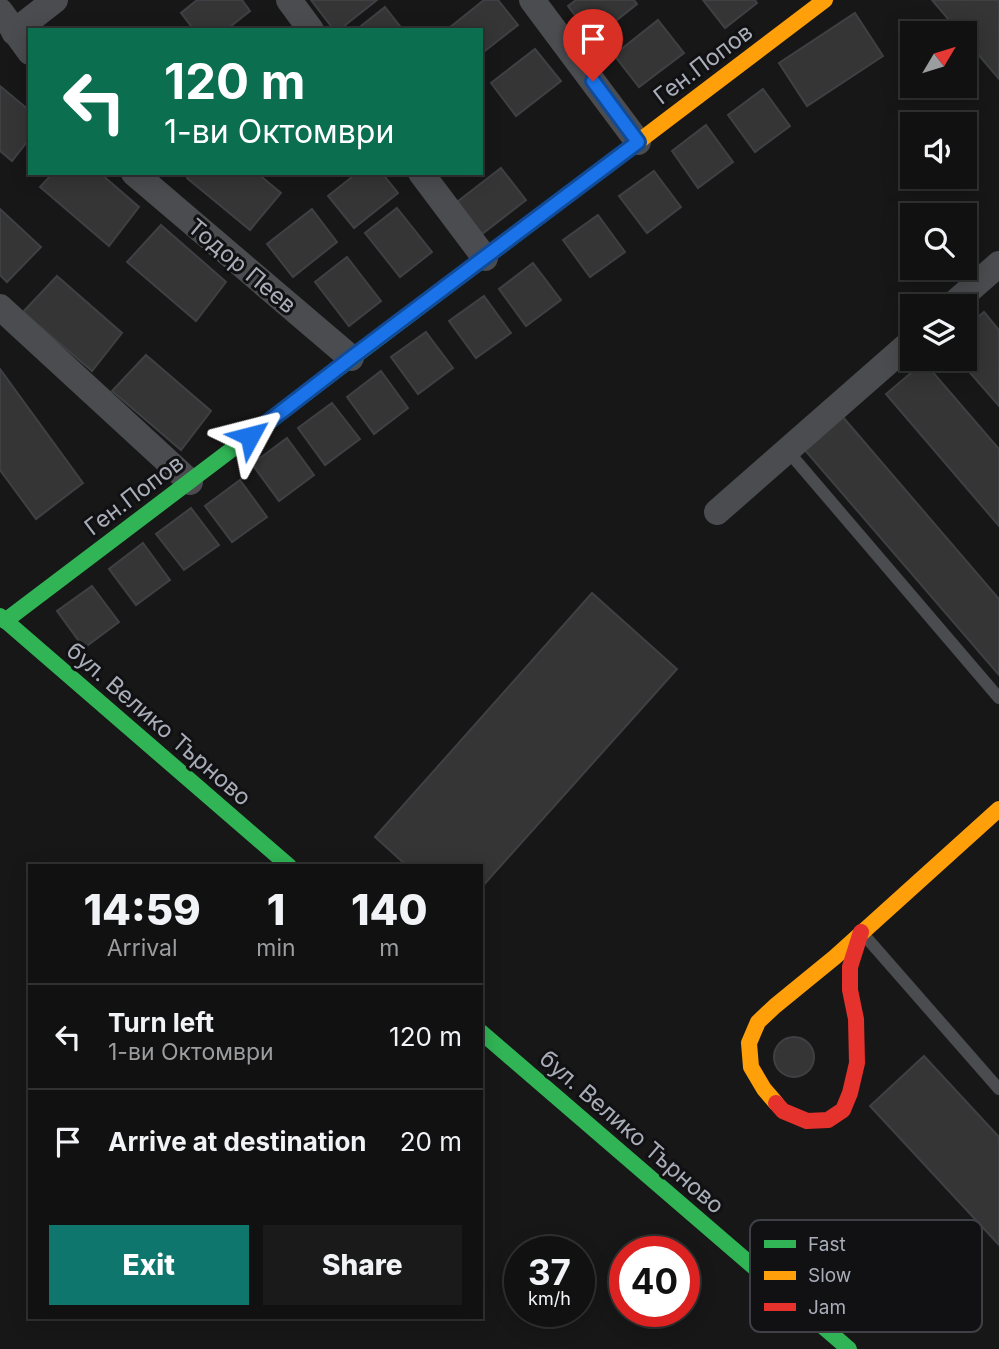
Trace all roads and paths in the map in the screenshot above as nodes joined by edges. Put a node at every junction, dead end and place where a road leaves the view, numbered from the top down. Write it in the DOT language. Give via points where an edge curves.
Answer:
graph roads {
  1 [pos="55,0"];
  2 [pos="289,0"];
  3 [pos="532,0"];
  4 [pos="825,0"];
  5 [pos="310,28"];
  6 [pos="15,32"];
  7 [pos="638,142"];
  8 [pos="136,175"];
  9 [pos="423,175"];
  10 [pos="485,258"];
  11 [pos="996,273"];
  12 [pos="967,294"];
  13 [pos="0,307"];
  14 [pos="900,351"];
  15 [pos="351,358"];
  16 [pos="787,450"];
  17 [pos="190,482"];
  18 [pos="717,512"];
  19 [pos="3,618"];
  20 [pos="999,698"];
  21 [pos="999,809"];
  22 [pos="287,864"];
  23 [pos="861,932"];
  24 [pos="483,1034"];
  25 [pos="999,1089"];
  26 [pos="750,1264"];
  27 [pos="829,1332"];
  28 [pos="849,1349"];
  1 -- 6 [label="street"];
  2 -- 5 [label="street"];
  3 -- 7 [label="street"];
  4 -- 7 [label="street, Ген.Попов"];
  7 -- 10 [label="street, Ген.Попов"];
  8 -- 15 [label="street, Тодор Пеев"];
  9 -- 10 [label="street"];
  10 -- 15 [label="street, Ген.Попов"];
  11 -- 12 [label="street"];
  13 -- 17 [label="street"];
  14 -- 16 [label="street"];
  15 -- 17 [label="street, Ген.Попов"];
  16 -- 18 [label="street"];
  16 -- 20 [label="lane"];
  17 -- 19 [label="street, Ген.Попов"];
  19 -- 22 [label="street, бул. Велико Търново"];
  21 -- 23 [label="street"];
  23 -- 23 [label="street" via="758,1022 748,1043 751,1067 764,1089 783,1111 807,1121 828,1120 843,1110 850,1093 857,1063 850,967"];
  23 -- 25 [label="lane"];
  24 -- 26 [label="street, бул. Велико Търново"];
  27 -- 28 [label="street, бул. Велико Търново"];
}
